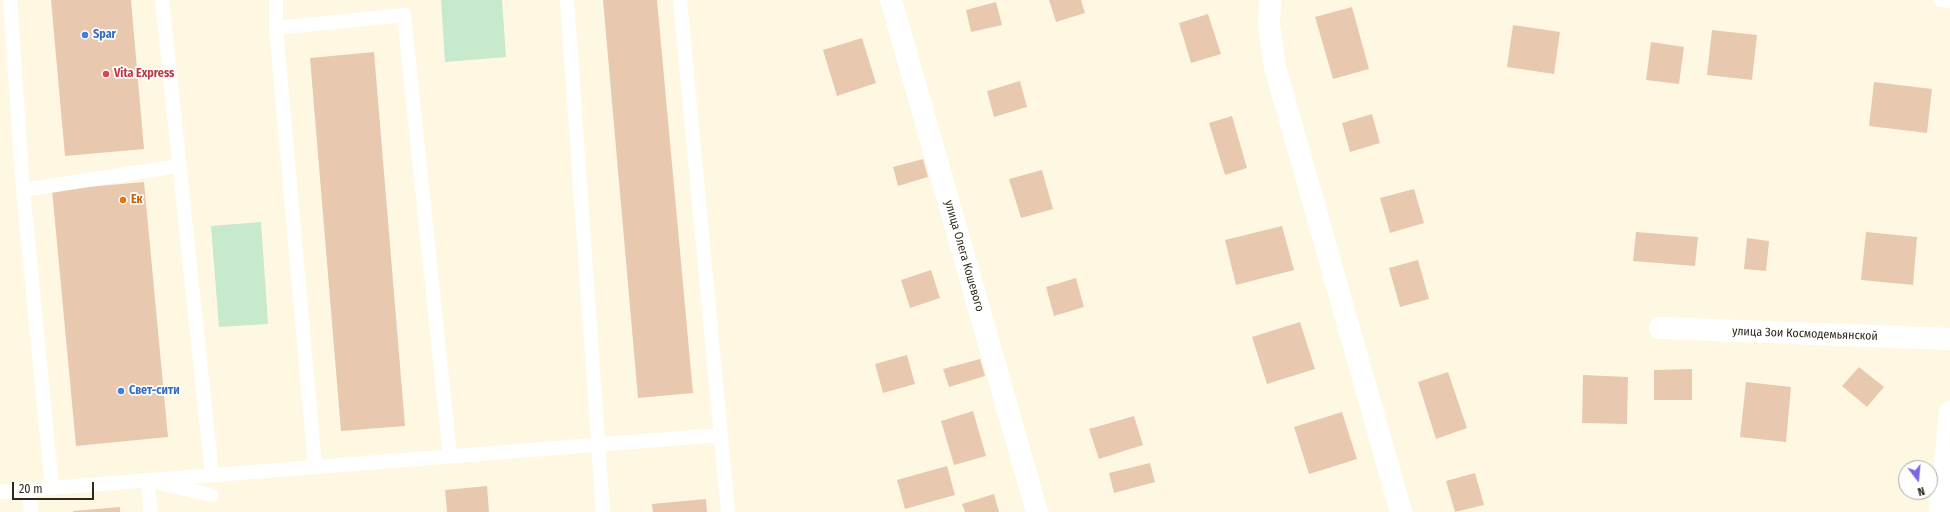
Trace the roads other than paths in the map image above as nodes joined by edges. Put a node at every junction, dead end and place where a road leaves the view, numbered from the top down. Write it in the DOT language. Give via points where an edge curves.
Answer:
graph roads {
  1 [pos="10,0"];
  2 [pos="162,0"];
  3 [pos="276,0"];
  4 [pos="567,0"];
  5 [pos="680,0"];
  6 [pos="891,0"];
  7 [pos="1270,0"];
  8 [pos="1940,0"];
  9 [pos="1950,1"];
  10 [pos="276,28"];
  11 [pos="179,166"];
  12 [pos="23,190"];
  13 [pos="1660,328"];
  14 [pos="1950,339"];
  15 [pos="1950,412"];
  16 [pos="721,435"];
  17 [pos="598,444"];
  18 [pos="450,456"];
  19 [pos="315,466"];
  20 [pos="212,475"];
  21 [pos="147,480"];
  22 [pos="52,488"];
  23 [pos="29,490"];
  24 [pos="0,492"];
  25 [pos="211,495"];
  26 [pos="31,512"];
  27 [pos="151,512"];
  28 [pos="603,512"];
  29 [pos="728,512"];
  30 [pos="1037,512"];
  31 [pos="1401,512"];
  32 [pos="1940,512"];
  1 -- 12 [label="lane"];
  2 -- 11 [label="lane"];
  3 -- 10 [label="lane"];
  4 -- 17 [label="lane"];
  5 -- 16 [label="lane"];
  6 -- 30 [label="street, улица Олега Кошевого"];
  7 -- 31 [label="street" via="1269,25 1275,67"];
  8 -- 9 [label="lane"];
  10 -- 18 [label="lane" via="404,15"];
  10 -- 19 [label="lane"];
  11 -- 12 [label="lane"];
  11 -- 20 [label="lane"];
  12 -- 22 [label="lane"];
  13 -- 14 [label="street, улица Зои Космодемьянской"];
  15 -- 32 [label="street"];
  16 -- 17 [label="lane"];
  16 -- 29 [label="lane"];
  17 -- 18 [label="lane"];
  17 -- 28 [label="lane"];
  18 -- 19 [label="lane"];
  19 -- 20 [label="lane"];
  20 -- 21 [label="lane"];
  21 -- 22 [label="lane"];
  21 -- 25 [label="lane"];
  21 -- 27 [label="lane"];
  22 -- 23 [label="lane"];
  23 -- 24 [label="lane"];
  23 -- 26 [label="lane"];
}
